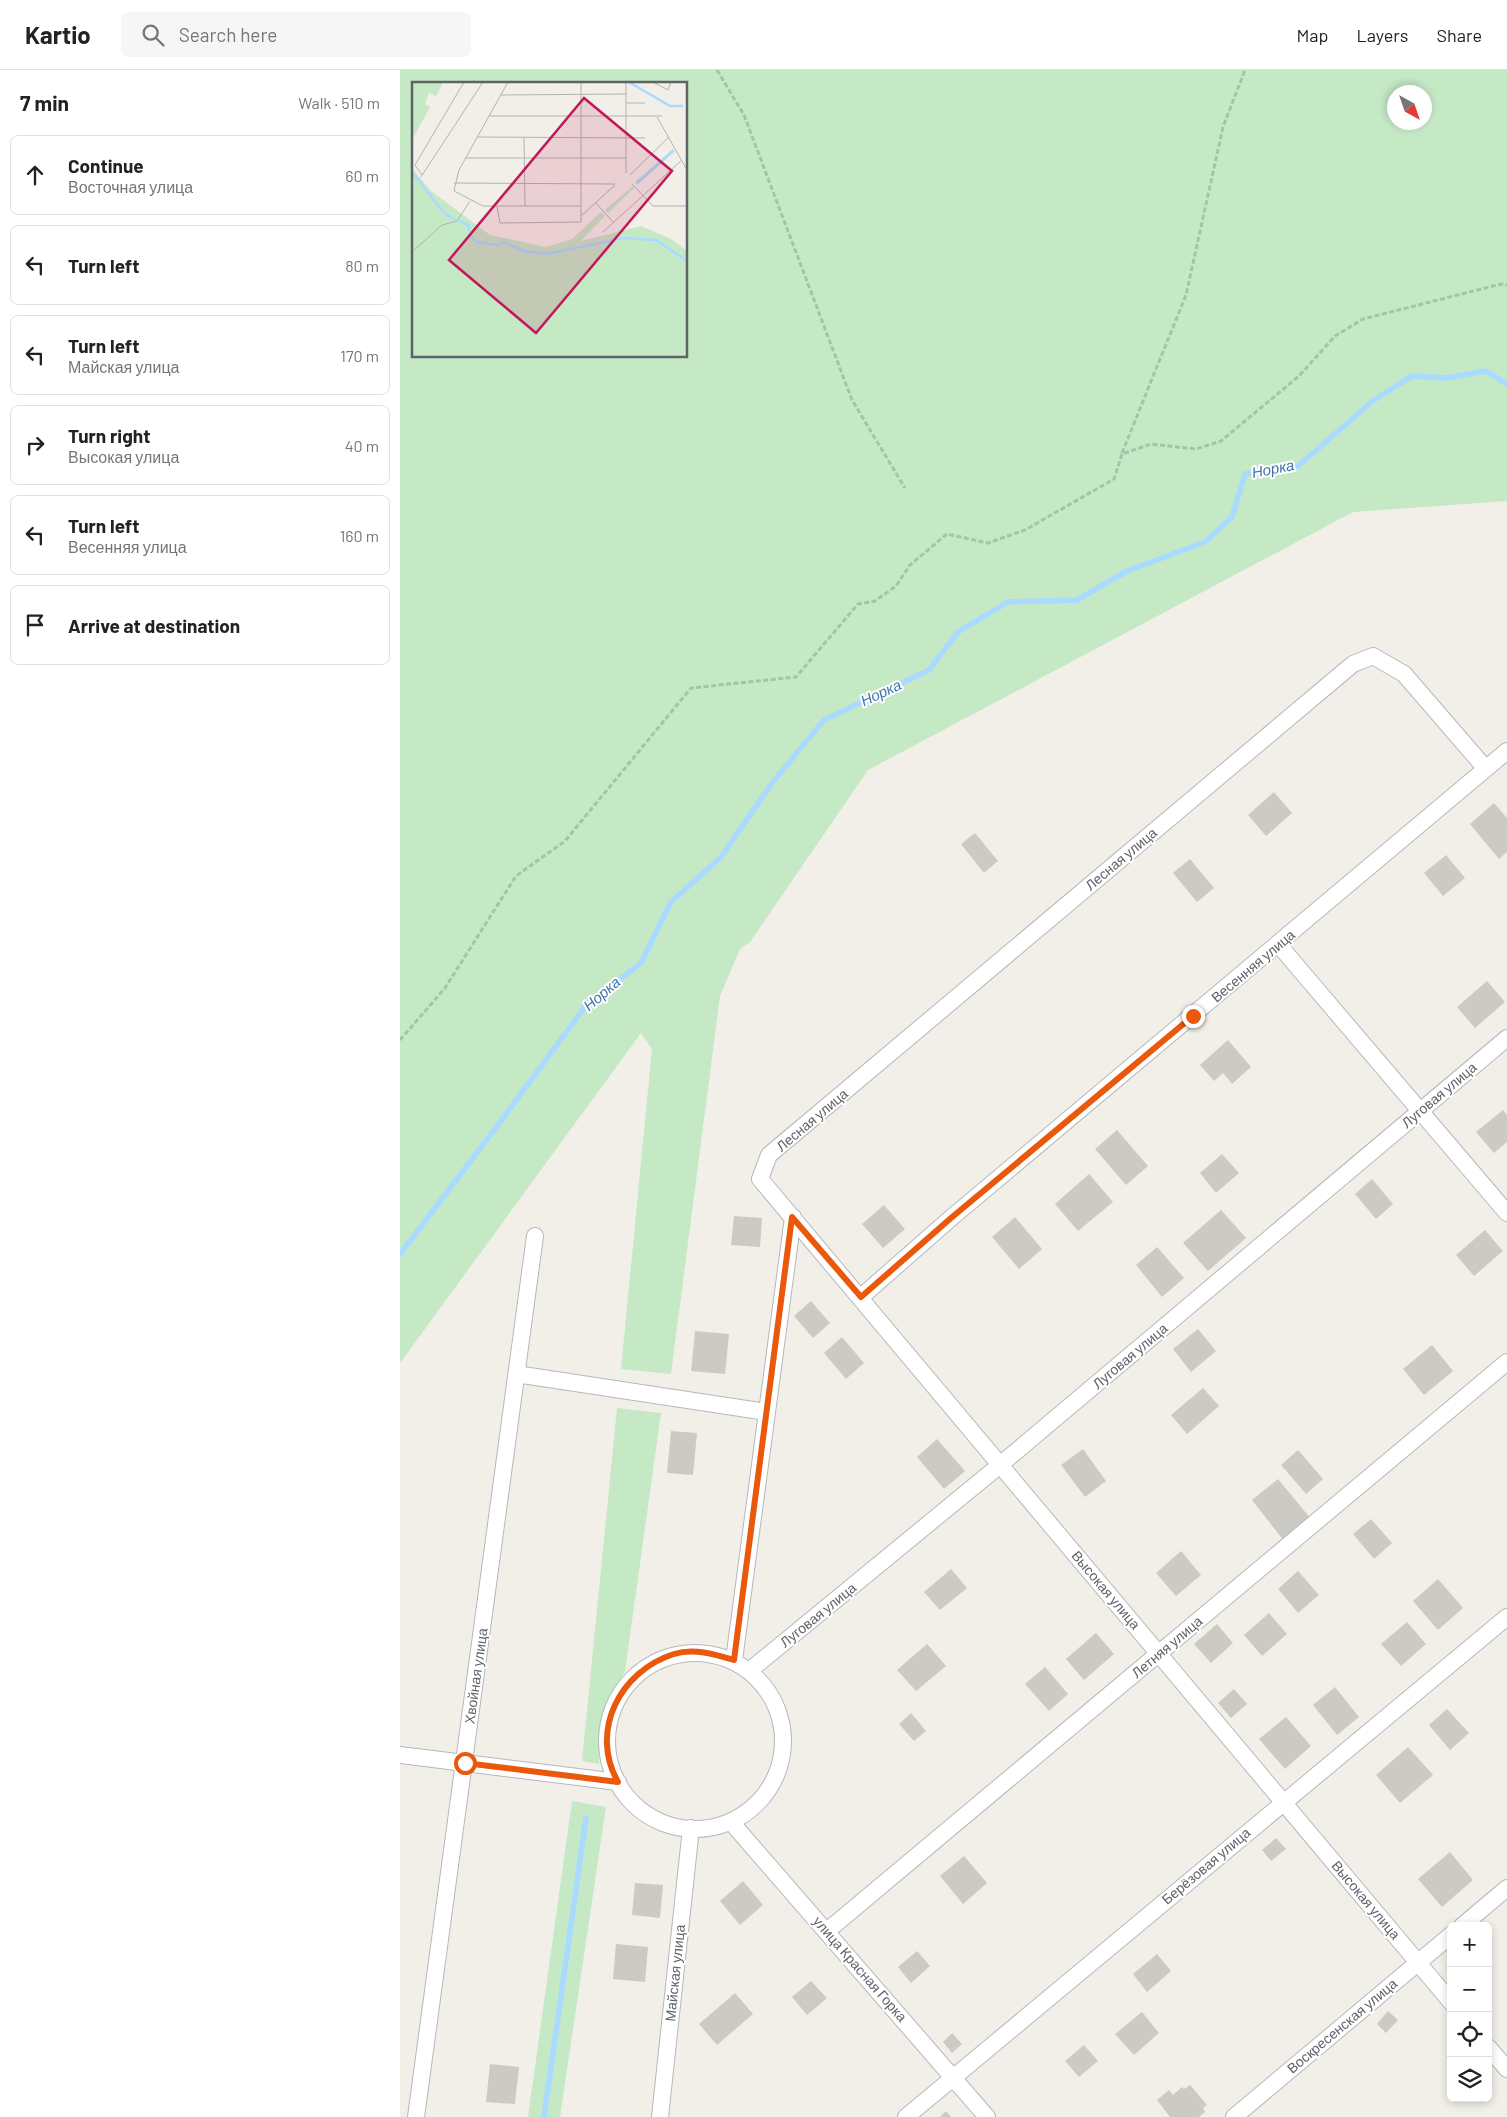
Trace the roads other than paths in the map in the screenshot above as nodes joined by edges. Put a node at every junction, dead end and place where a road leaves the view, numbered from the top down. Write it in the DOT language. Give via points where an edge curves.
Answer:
graph roads {
  1 [pos="1507,751"];
  2 [pos="1486,769"];
  3 [pos="1278,944"];
  4 [pos="1507,1038"];
  5 [pos="1420,1111"];
  6 [pos="760,1179"];
  7 [pos="1507,1213"];
  8 [pos="792,1217"];
  9 [pos="535,1236"];
  10 [pos="861,1297"];
  11 [pos="1507,1362"];
  12 [pos="516,1374"];
  13 [pos="766,1412"];
  14 [pos="1000,1465"];
  15 [pos="1507,1617"];
  16 [pos="1159,1653"];
  17 [pos="734,1660"];
  18 [pos="749,1671"];
  19 [pos="400,1754"];
  20 [pos="465,1763"];
  21 [pos="618,1782"];
  22 [pos="1284,1801"];
  23 [pos="731,1822"];
  24 [pos="690,1828"];
  25 [pos="1507,1888"];
  26 [pos="1467,1922"];
  27 [pos="827,1931"];
  28 [pos="1447,1938"];
  29 [pos="1418,1962"];
  30 [pos="1447,1997"];
  31 [pos="1492,2052"];
  32 [pos="1507,2069"];
  33 [pos="953,2077"];
  34 [pos="416,2117"];
  35 [pos="660,2117"];
  36 [pos="906,2117"];
  37 [pos="987,2117"];
  38 [pos="1234,2117"];
  1 -- 2 [label="street, Весенняя улица"];
  2 -- 3 [label="street, Весенняя улица"];
  2 -- 6 [label="street, Лесная улица" via="1404,674 1373,656 1354,664 770,1155"];
  3 -- 5 [label="street"];
  3 -- 10 [label="street, Весенняя улица"];
  4 -- 5 [label="street, Луговая улица"];
  5 -- 7 [label="street"];
  5 -- 14 [label="street, Луговая улица"];
  6 -- 8 [label="street, Высокая улица"];
  8 -- 10 [label="street, Высокая улица"];
  8 -- 13 [label="street"];
  9 -- 12 [label="street, Хвойная улица"];
  10 -- 14 [label="street, Высокая улица"];
  11 -- 16 [label="street, Летняя улица"];
  12 -- 13 [label="street"];
  12 -- 20 [label="street, Хвойная улица"];
  13 -- 17 [label="street"];
  14 -- 16 [label="street, Высокая улица"];
  14 -- 18 [label="street, Луговая улица"];
  15 -- 22 [label="street, Берёзовая улица"];
  16 -- 22 [label="street, Высокая улица"];
  16 -- 27 [label="street, Летняя улица"];
  17 -- 18 [label="street"];
  17 -- 21 [label="street" via="705,1652 675,1654 648,1666 625,1686 611,1712 606,1742 612,1771"];
  18 -- 23 [label="street" via="758,1677 776,1701 784,1729 783,1757 773,1784 755,1806"];
  19 -- 20 [label="street"];
  20 -- 21 [label="street"];
  20 -- 34 [label="street, Хвойная улица"];
  21 -- 24 [label="street" via="626,1797 649,1817 675,1828"];
  22 -- 29 [label="street, Высокая улица"];
  22 -- 33 [label="street, Берёзовая улица"];
  23 -- 24 [label="street" via="704,1829"];
  23 -- 27 [label="street, улица Красная Горка"];
  24 -- 35 [label="street, Майская улица"];
  25 -- 26 [label="street"];
  27 -- 33 [label="street, улица Красная Горка"];
  28 -- 29 [label="street, Воскресенская улица"];
  29 -- 30 [label="street, Высокая улица"];
  29 -- 38 [label="street, Воскресенская улица"];
  31 -- 32 [label="street"];
  33 -- 36 [label="street, Берёзовая улица"];
  33 -- 37 [label="street, улица Красная Горка"];
}
